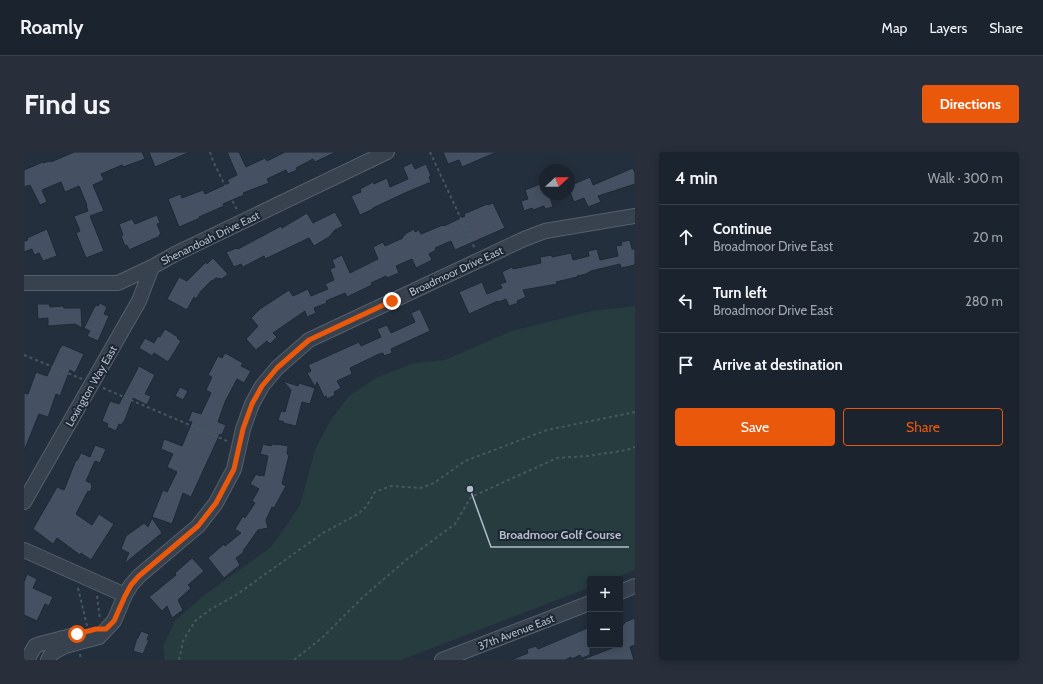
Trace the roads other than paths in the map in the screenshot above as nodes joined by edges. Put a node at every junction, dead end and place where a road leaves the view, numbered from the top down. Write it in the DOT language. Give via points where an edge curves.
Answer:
graph roads {
  1 [pos="387,152"];
  2 [pos="635,216"];
  3 [pos="152,267"];
  4 [pos="24,283"];
  5 [pos="24,502"];
  6 [pos="24,550"];
  7 [pos="635,586"];
  8 [pos="623,591"];
  9 [pos="125,596"];
  10 [pos="587,604"];
  11 [pos="103,626"];
  12 [pos="27,660"];
  13 [pos="48,660"];
  14 [pos="442,660"];
  1 -- 3 [label="street, Shenandoah Drive East"];
  2 -- 9 [label="street, Broadmoor Drive East" via="545,231 309,340 277,368 262,386 243,429 234,469 216,503 198,526 139,576"];
  3 -- 4 [label="street, Shenandoah Drive East" via="118,282"];
  3 -- 5 [label="street, Lexington Way East" via="139,301"];
  6 -- 9 [label="street"];
  7 -- 8 [label="street"];
  9 -- 11 [label="street, Broadmoor Drive East" via="114,621"];
  10 -- 14 [label="street, 37th Avenue East"];
  11 -- 12 [label="street" via="35,646"];
  11 -- 13 [label="street, Broadmoor Drive East" via="99,637 65,646 52,653"];
}
